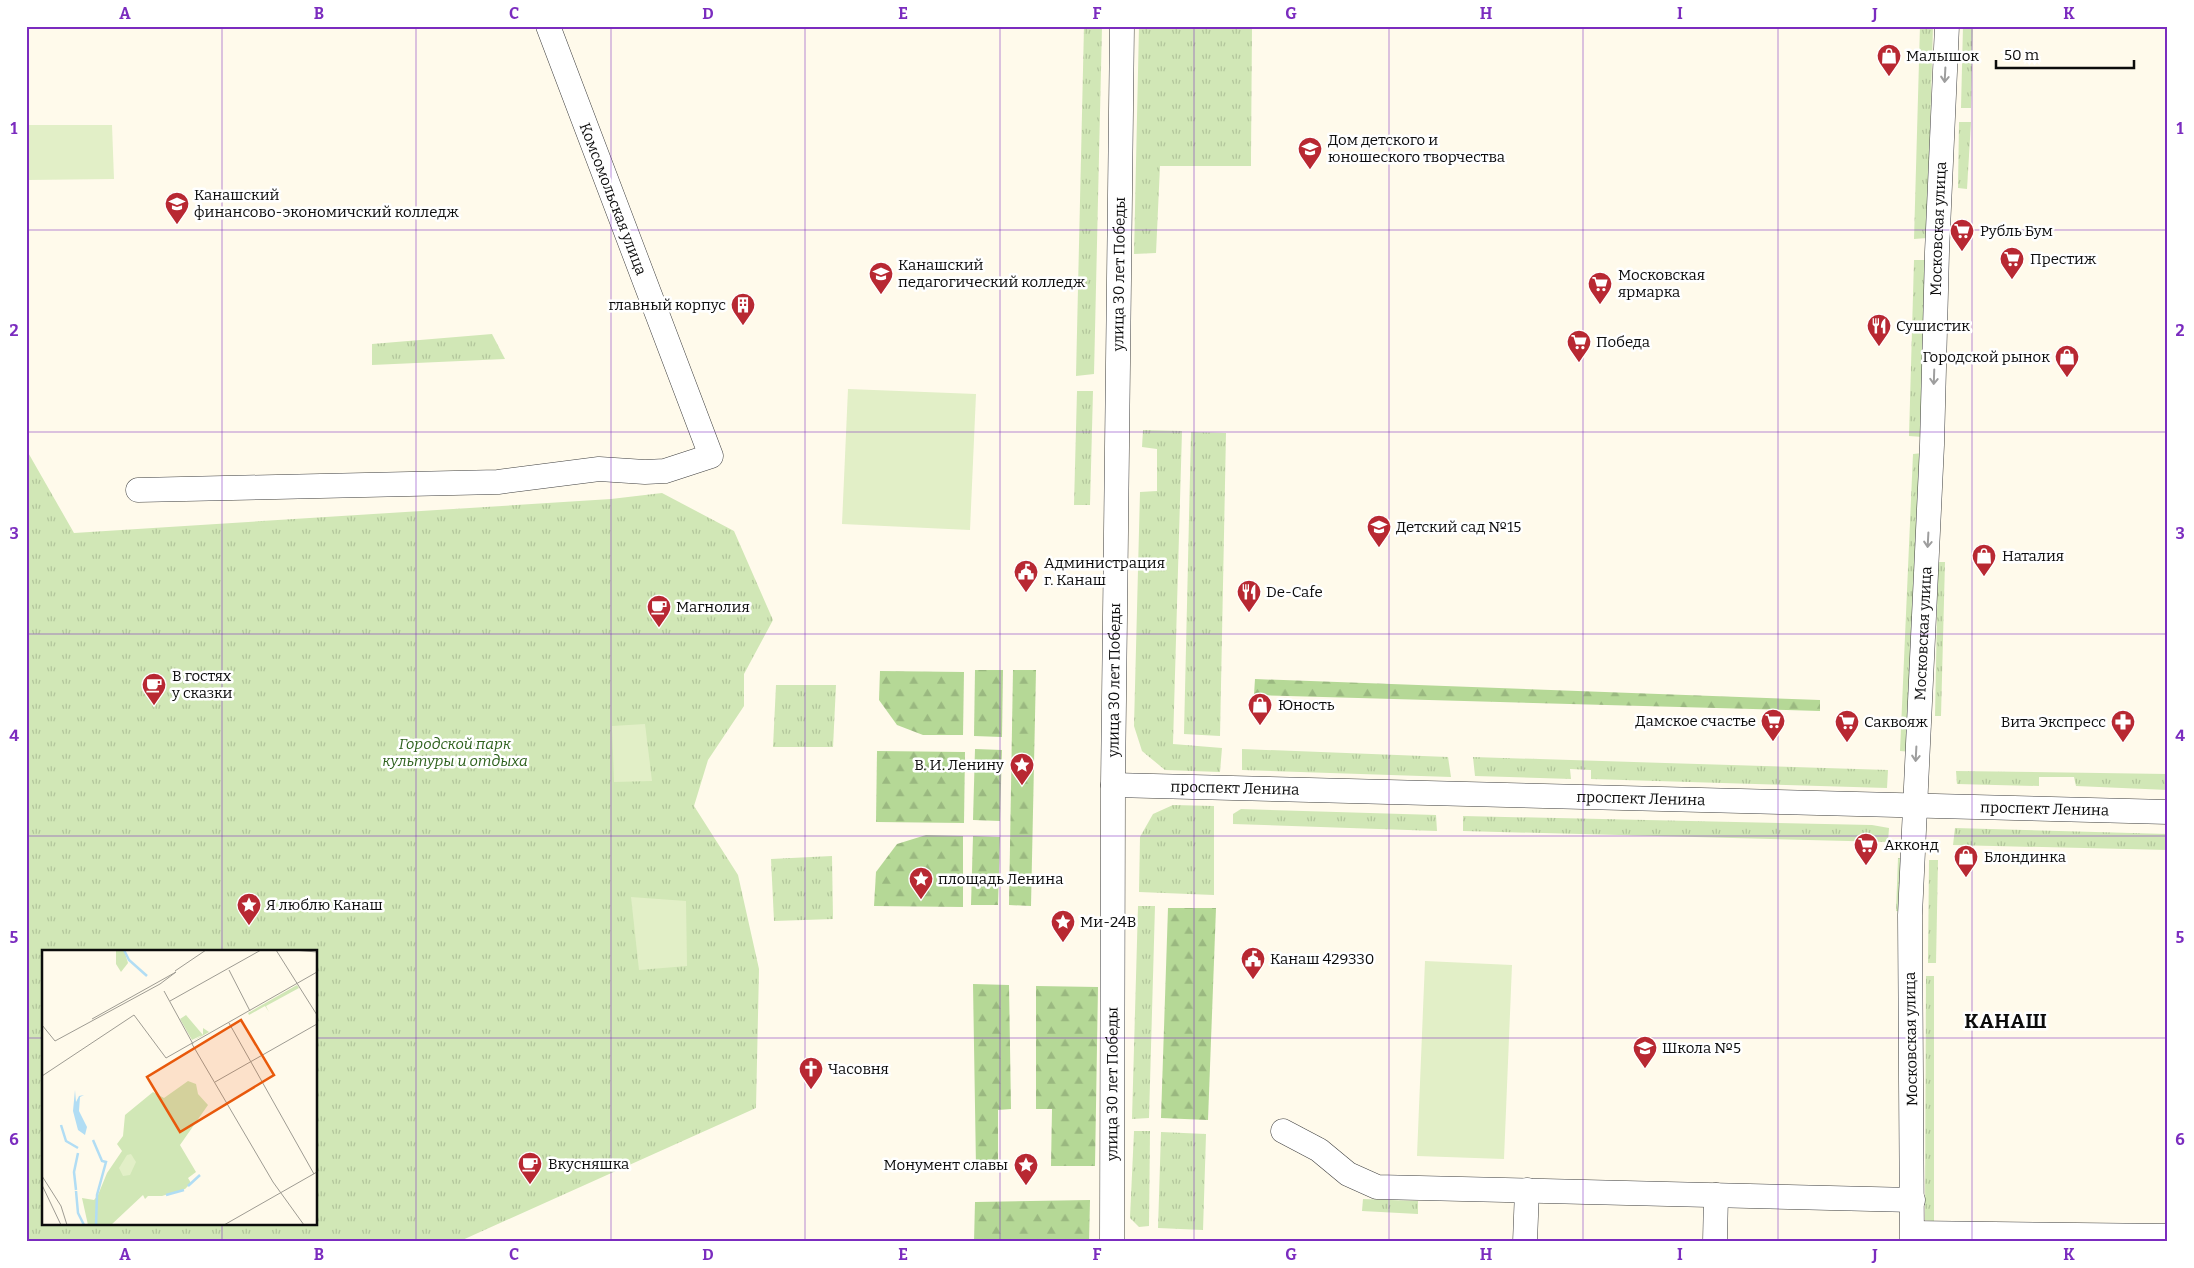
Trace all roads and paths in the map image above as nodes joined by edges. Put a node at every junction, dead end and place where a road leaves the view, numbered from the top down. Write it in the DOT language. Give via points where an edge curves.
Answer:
graph roads {
  1 [pos="548,26"];
  2 [pos="1122,26"];
  3 [pos="1947,26"];
  4 [pos="138,490"];
  5 [pos="1113,785"];
  6 [pos="1914,806"];
  7 [pos="2168,812"];
  8 [pos="1283,1131"];
  9 [pos="1527,1190"];
  10 [pos="1716,1195"];
  11 [pos="1913,1200"];
  12 [pos="2168,1236"];
  13 [pos="1913,1237"];
  14 [pos="2117,1239"];
  15 [pos="1112,1242"];
  16 [pos="1525,1242"];
  17 [pos="1715,1242"];
  1 -- 4 [label="street, Комсомольская улица" via="711,456 665,471 593,470 490,482"];
  2 -- 5 [label="street, улица 30 лет Победы"];
  3 -- 6 [label="street, Московская улица, one-way" via="1932,455"];
  5 -- 6 [label="street, проспект Ленина"];
  5 -- 15 [label="street, улица 30 лет Победы"];
  6 -- 7 [label="street, проспект Ленина"];
  6 -- 11 [label="street, Московская улица" via="1910,959"];
  8 -- 9 [label="street" via="1319,1150 1348,1174 1377,1187"];
  9 -- 10 [label="street"];
  9 -- 16 [label="street"];
  10 -- 11 [label="street"];
  10 -- 17 [label="street"];
  11 -- 13 [label="street, Московская улица"];
  12 -- 14 [label="street"];
  13 -- 14 [label="street"];
}
